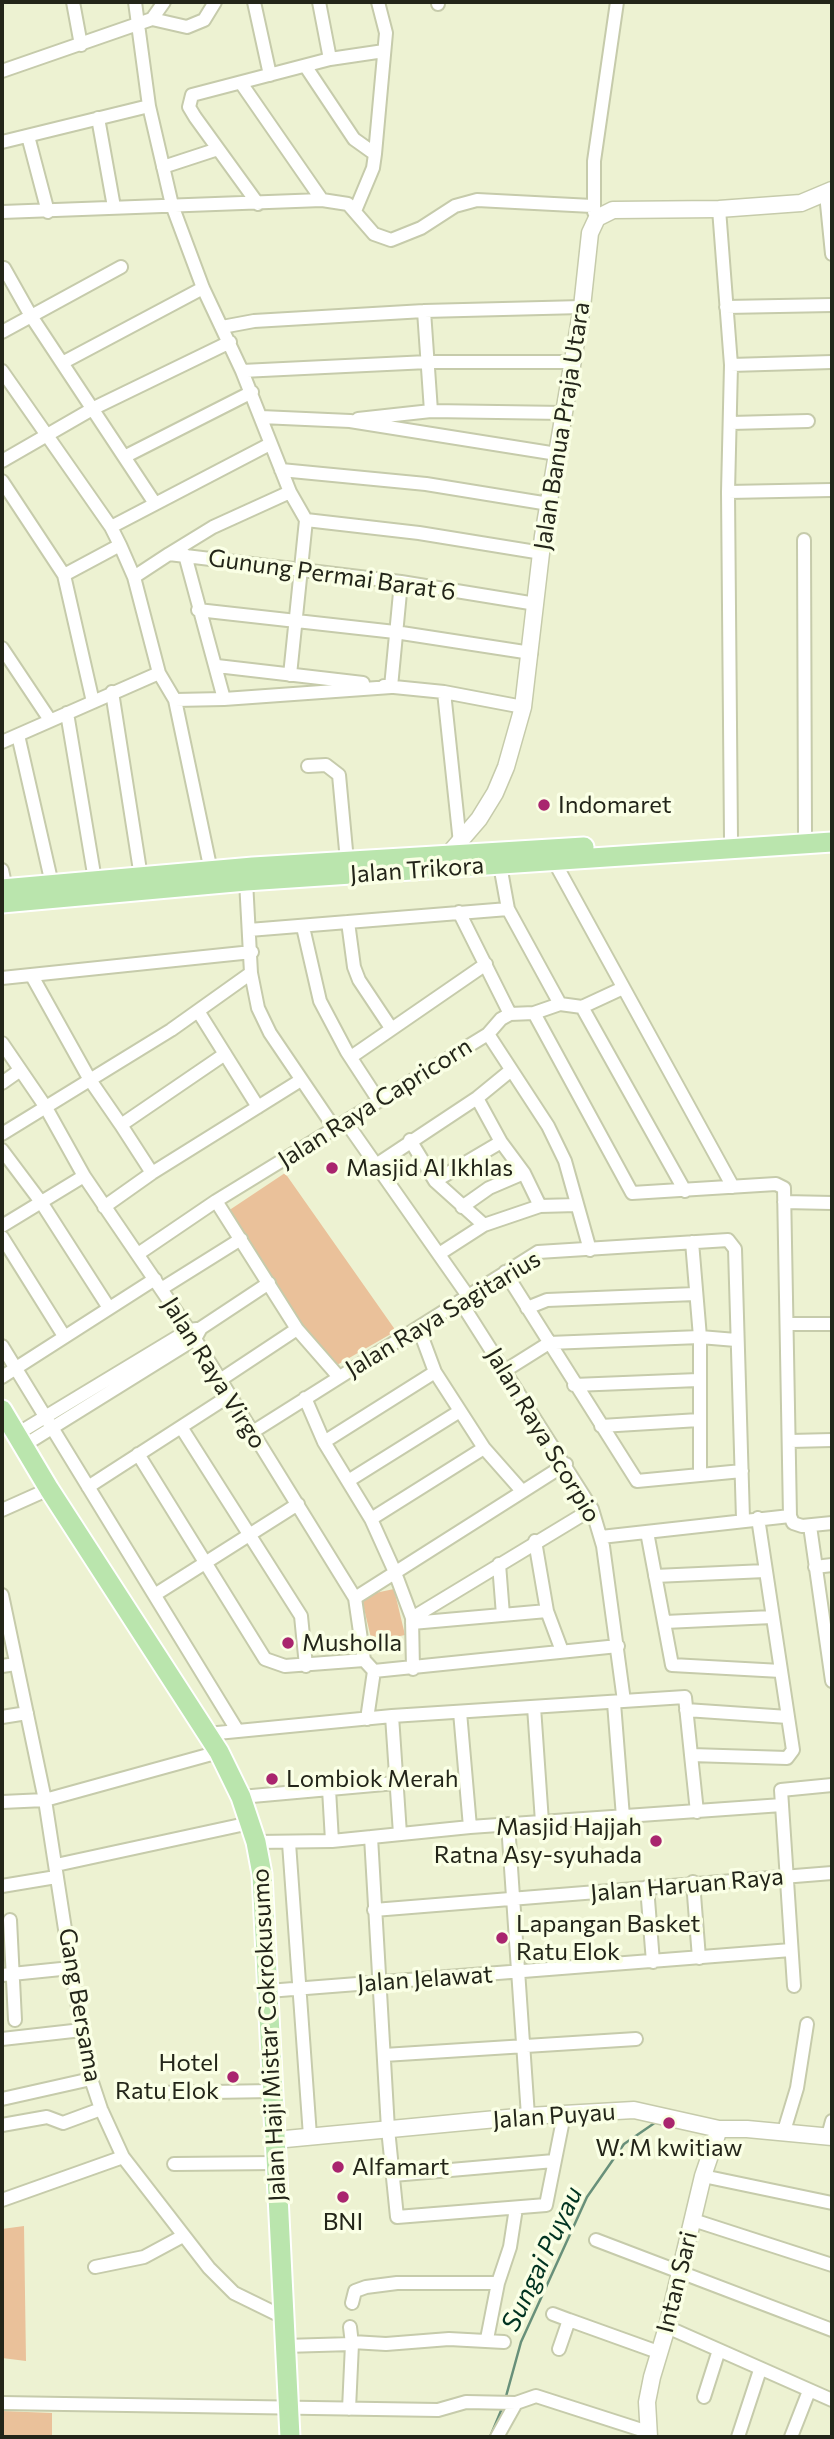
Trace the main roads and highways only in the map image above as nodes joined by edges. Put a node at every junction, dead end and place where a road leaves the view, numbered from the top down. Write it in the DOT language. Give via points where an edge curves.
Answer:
graph roads {
  1 [pos="832,830"];
  2 [pos="832,842"];
  3 [pos="562,858"];
  4 [pos="341,866"];
  5 [pos="3,888"];
  6 [pos="2,1410"];
  7 [pos="290,2437"];
  1 -- 3 [label="main road, Jalan Trikora"];
  2 -- 3 [label="main road, Jalan Trikora"];
  3 -- 4 [label="main road, Jalan Trikora" via="500,865"];
  3 -- 4 [label="main road, Jalan Trikora" via="454,849"];
  4 -- 5 [label="main road, Jalan Trikora"];
  4 -- 5 [label="main road, Jalan Trikora" via="246,881"];
  6 -- 7 [label="main road, Jalan Haji Mistar Cokrokusumo" via="219,1752 256,1842 262,1874"];
}
